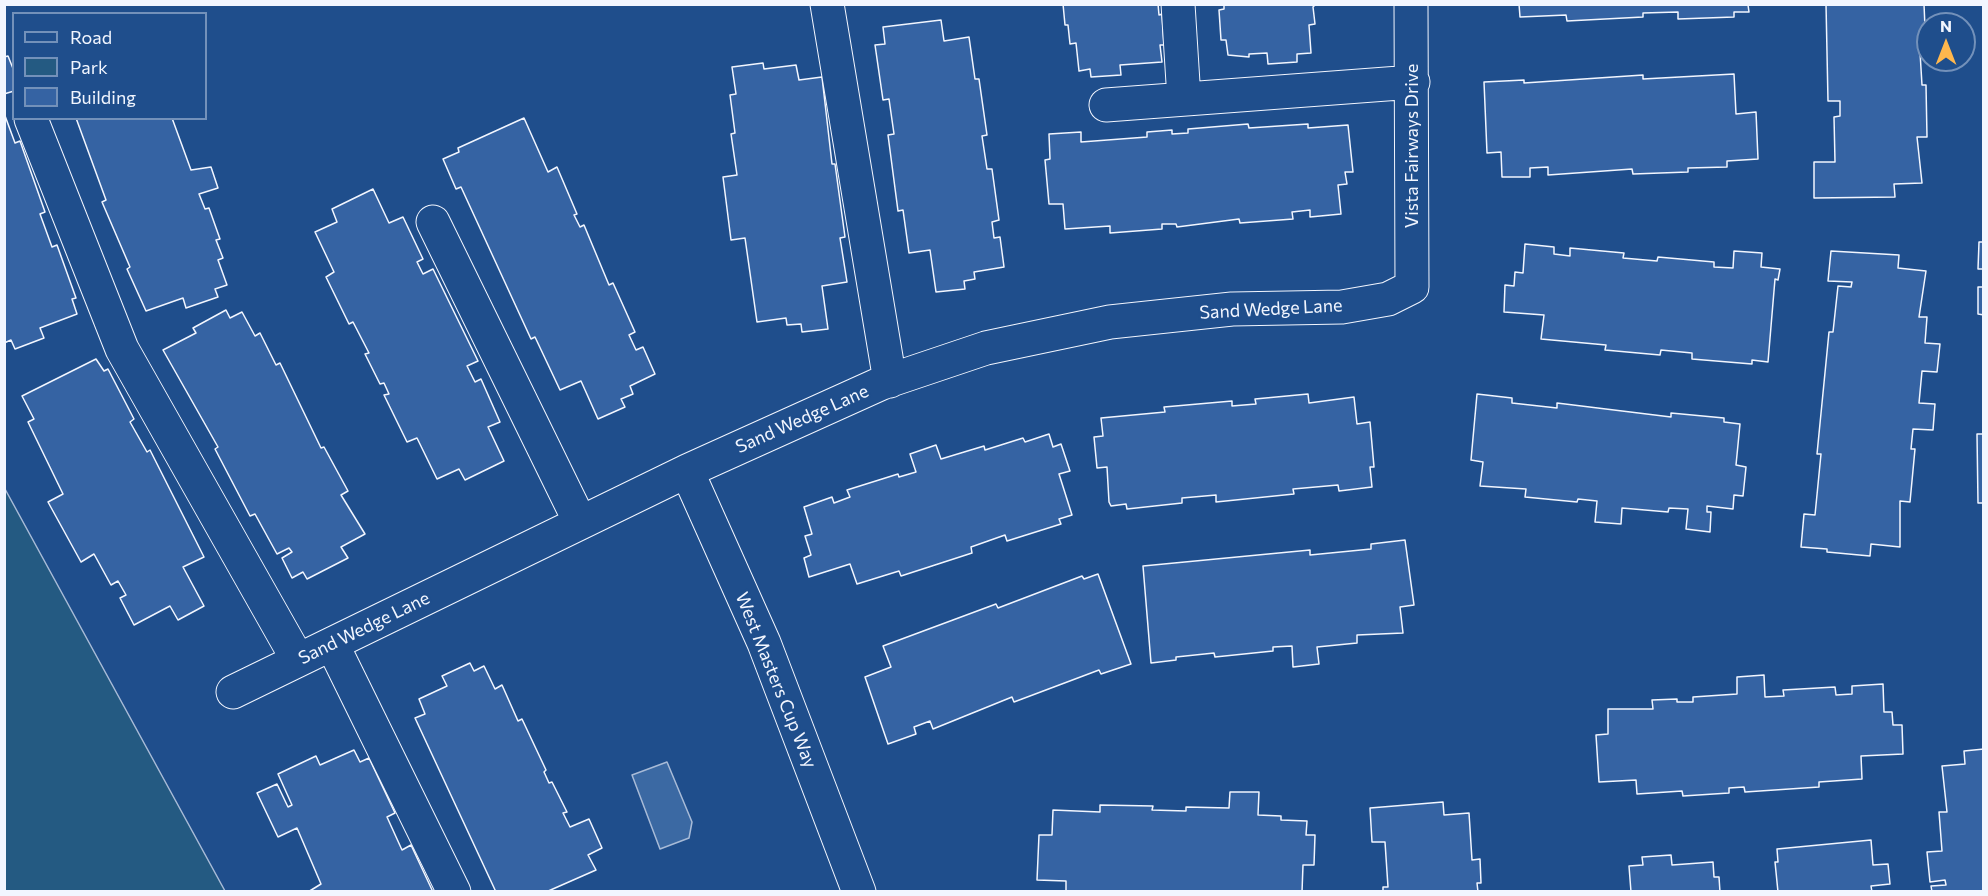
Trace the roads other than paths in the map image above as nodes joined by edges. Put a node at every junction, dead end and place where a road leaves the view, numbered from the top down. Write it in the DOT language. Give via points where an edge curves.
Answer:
graph roads {
  1 [pos="826,4"];
  2 [pos="1178,4"];
  3 [pos="1411,4"];
  4 [pos="1413,82"];
  5 [pos="1184,99"];
  6 [pos="1106,105"];
  7 [pos="31,120"];
  8 [pos="433,222"];
  9 [pos="1412,287"];
  10 [pos="890,381"];
  11 [pos="687,471"];
  12 [pos="580,522"];
  13 [pos="332,644"];
  14 [pos="298,660"];
  15 [pos="233,692"];
  16 [pos="454,891"];
  17 [pos="859,891"];
  1 -- 10 [label="street"];
  2 -- 5 [label="street"];
  3 -- 4 [label="street, Vista Fairways Drive"];
  4 -- 5 [label="street"];
  4 -- 9 [label="street, Vista Fairways Drive"];
  5 -- 6 [label="street"];
  7 -- 14 [label="street" via="122,350"];
  8 -- 12 [label="street"];
  9 -- 10 [label="street, Sand Wedge Lane" via="1388,299 1342,307 1232,309 1110,322 986,348"];
  10 -- 11 [label="street, Sand Wedge Lane"];
  11 -- 12 [label="street, Sand Wedge Lane"];
  11 -- 17 [label="street, West Masters Cup Way" via="764,643"];
  12 -- 13 [label="street, Sand Wedge Lane"];
  13 -- 14 [label="street, Sand Wedge Lane"];
  13 -- 16 [label="street"];
  14 -- 15 [label="street, Sand Wedge Lane"];
}
